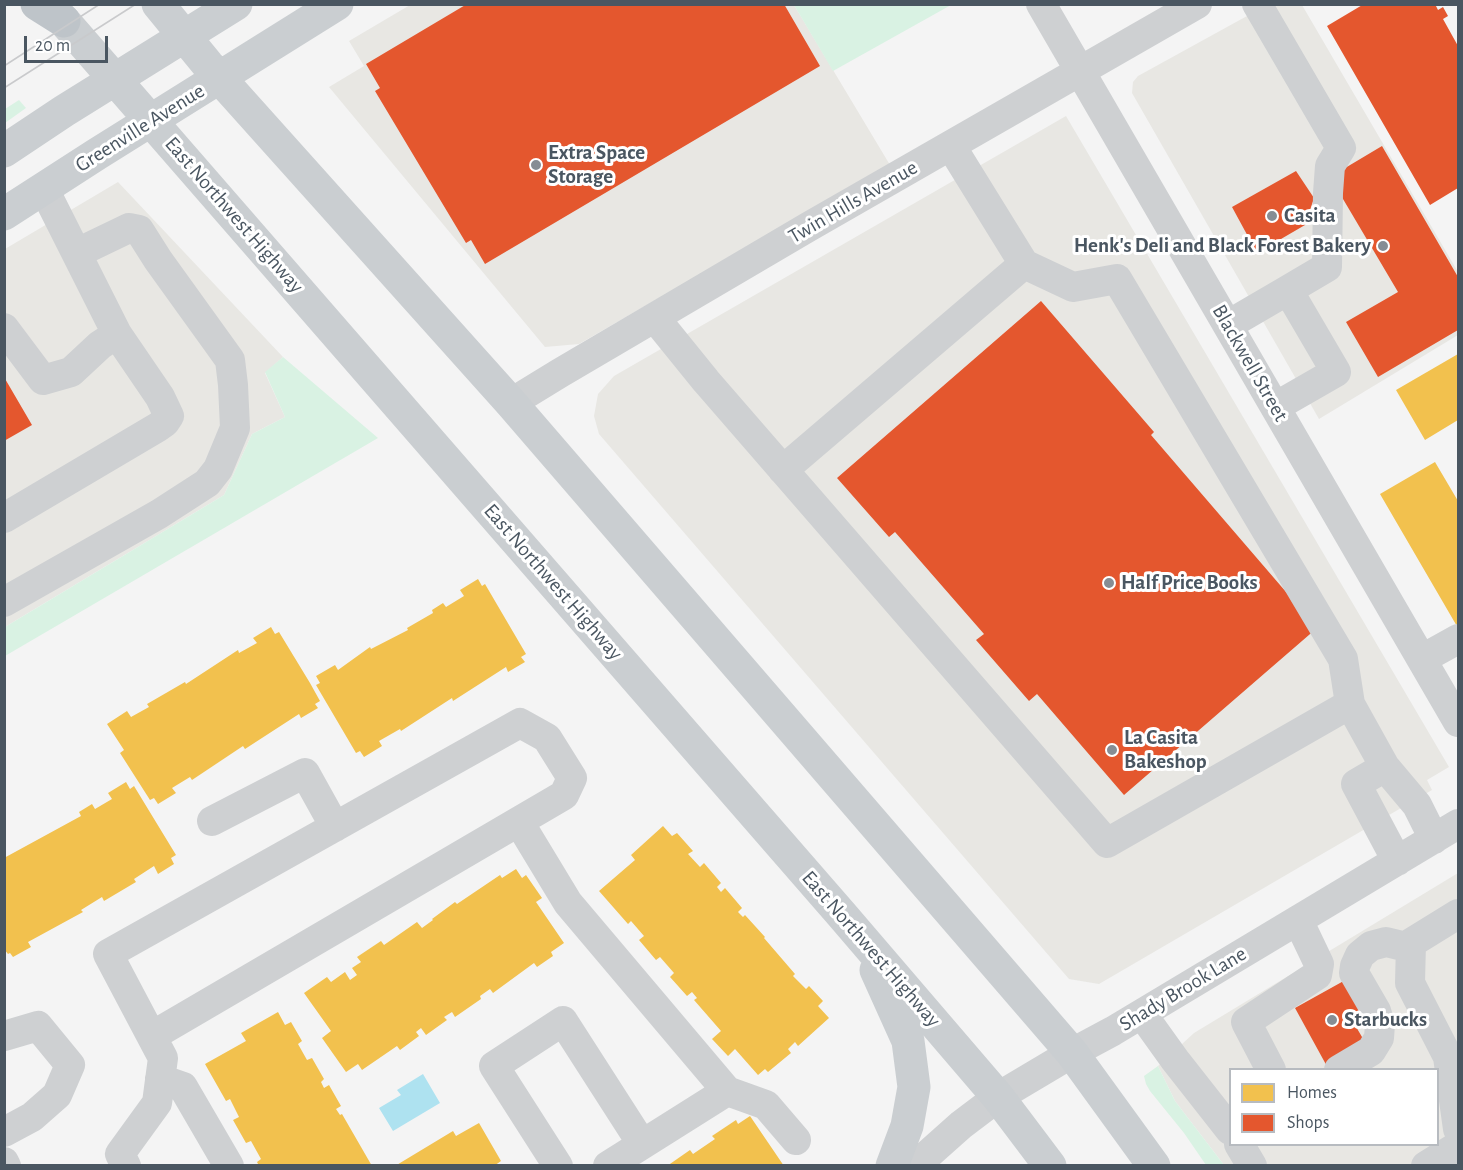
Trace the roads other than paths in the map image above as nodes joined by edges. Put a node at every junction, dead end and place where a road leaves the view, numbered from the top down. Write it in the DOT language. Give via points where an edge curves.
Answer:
graph roads {
  1 [pos="158,4"];
  2 [pos="236,4"];
  3 [pos="337,4"];
  4 [pos="1041,4"];
  5 [pos="1197,4"];
  6 [pos="1257,4"];
  7 [pos="50,10"];
  8 [pos="1080,71"];
  9 [pos="951,146"];
  10 [pos="4,151"];
  11 [pos="44,189"];
  12 [pos="4,214"];
  13 [pos="77,253"];
  14 [pos="1024,264"];
  15 [pos="1288,290"];
  16 [pos="655,318"];
  17 [pos="1228,326"];
  18 [pos="4,328"];
  19 [pos="117,334"];
  20 [pos="511,404"];
  21 [pos="1275,407"];
  22 [pos="783,470"];
  23 [pos="4,518"];
  24 [pos="4,602"];
  25 [pos="1458,639"];
  26 [pos="1422,659"];
  27 [pos="1350,704"];
  28 [pos="1458,722"];
  29 [pos="1385,767"];
  30 [pos="212,821"];
  31 [pos="521,822"];
  32 [pos="335,827"];
  33 [pos="1446,831"];
  34 [pos="1397,861"];
  35 [pos="1458,914"];
  36 [pos="842,915"];
  37 [pos="1298,920"];
  38 [pos="1411,948"];
  39 [pos="1142,1014"];
  40 [pos="4,1036"];
  41 [pos="152,1036"];
  42 [pos="1072,1053"];
  43 [pos="1270,1068"];
  44 [pos="1342,1068"];
  45 [pos="160,1079"];
  46 [pos="727,1091"];
  47 [pos="998,1097"];
  48 [pos="1229,1128"];
  49 [pos="1458,1129"];
  50 [pos="4,1132"];
  51 [pos="796,1140"];
  52 [pos="642,1144"];
  53 [pos="1240,1146"];
  54 [pos="1458,1146"];
  55 [pos="126,1166"];
  56 [pos="228,1166"];
  57 [pos="558,1166"];
  58 [pos="608,1166"];
  59 [pos="892,1166"];
  60 [pos="915,1166"];
  61 [pos="1050,1166"];
  62 [pos="1154,1166"];
  63 [pos="1252,1166"];
  64 [pos="1426,1166"];
  1 -- 20 [label="main road"];
  2 -- 10 [label="main road"];
  3 -- 11 [label="main road, Greenville Avenue"];
  4 -- 8 [label="street, Blackwell Street"];
  5 -- 8 [label="street, Twin Hills Avenue"];
  6 -- 15 [label="street" via="1341,148 1330,166 1327,267"];
  7 -- 36 [label="main road, East Northwest Highway"];
  8 -- 9 [label="street, Twin Hills Avenue"];
  8 -- 17 [label="street, Blackwell Street"];
  9 -- 14 [label="street"];
  9 -- 16 [label="street, Twin Hills Avenue"];
  11 -- 12 [label="main road, Greenville Avenue"];
  11 -- 13 [label="street"];
  13 -- 19 [label="street"];
  13 -- 24 [label="street" via="129,228 139,230 230,360 235,428 218,469 207,483"];
  14 -- 22 [label="street"];
  14 -- 27 [label="street" via="1073,287 1117,279 1343,659"];
  15 -- 17 [label="street"];
  15 -- 21 [label="street" via="1336,372"];
  16 -- 20 [label="street, Twin Hills Avenue"];
  16 -- 22 [label="street"];
  17 -- 21 [label="street, Blackwell Street"];
  18 -- 19 [label="street" via="43,380 71,372"];
  19 -- 23 [label="street" via="169,416 158,427"];
  20 -- 42 [label="main road"];
  21 -- 26 [label="street, Blackwell Street"];
  22 -- 27 [label="street" via="1107,843"];
  25 -- 26 [label="street"];
  26 -- 28 [label="street, Blackwell Street"];
  27 -- 29 [label="street"];
  29 -- 33 [label="street" via="1417,805"];
  29 -- 34 [label="street" via="1356,784"];
  30 -- 32 [label="street" via="305,773"];
  31 -- 32 [label="street" via="564,795 572,778 547,738 520,723"];
  31 -- 41 [label="street"];
  31 -- 46 [label="street" via="568,903"];
  32 -- 41 [label="street" via="108,954"];
  33 -- 34 [label="street, Shady Brook Lane"];
  34 -- 37 [label="street, Shady Brook Lane"];
  35 -- 38 [label="street" via="1411,943"];
  36 -- 47 [label="main road, East Northwest Highway"];
  36 -- 59 [label="main road" via="877,972 908,1041 914,1087 907,1126"];
  37 -- 39 [label="street, Shady Brook Lane"];
  37 -- 43 [label="street" via="1319,964 1317,975 1246,1022"];
  38 -- 44 [label="street" via="1386,942 1371,946 1354,966 1354,973 1377,1011 1379,1038 1371,1051"];
  38 -- 49 [label="street" via="1410,983 1448,1057"];
  39 -- 42 [label="street, Shady Brook Lane"];
  39 -- 48 [label="street"];
  40 -- 50 [label="street" via="38,1026 70,1065 57,1095 32,1117"];
  41 -- 45 [label="street" via="163,1058"];
  42 -- 47 [label="street, Shady Brook Lane"];
  42 -- 62 [label="main road"];
  45 -- 55 [label="street" via="157,1103 120,1154"];
  45 -- 56 [label="street" via="183,1087"];
  46 -- 51 [label="street" via="766,1105"];
  46 -- 52 [label="street"];
  47 -- 60 [label="street, Shady Brook Lane"];
  47 -- 61 [label="main road, East Northwest Highway"];
  52 -- 57 [label="street" via="563,1021 494,1066"];
  52 -- 58 [label="street"];
  53 -- 63 [label="street"];
  54 -- 64 [label="street"];
}
